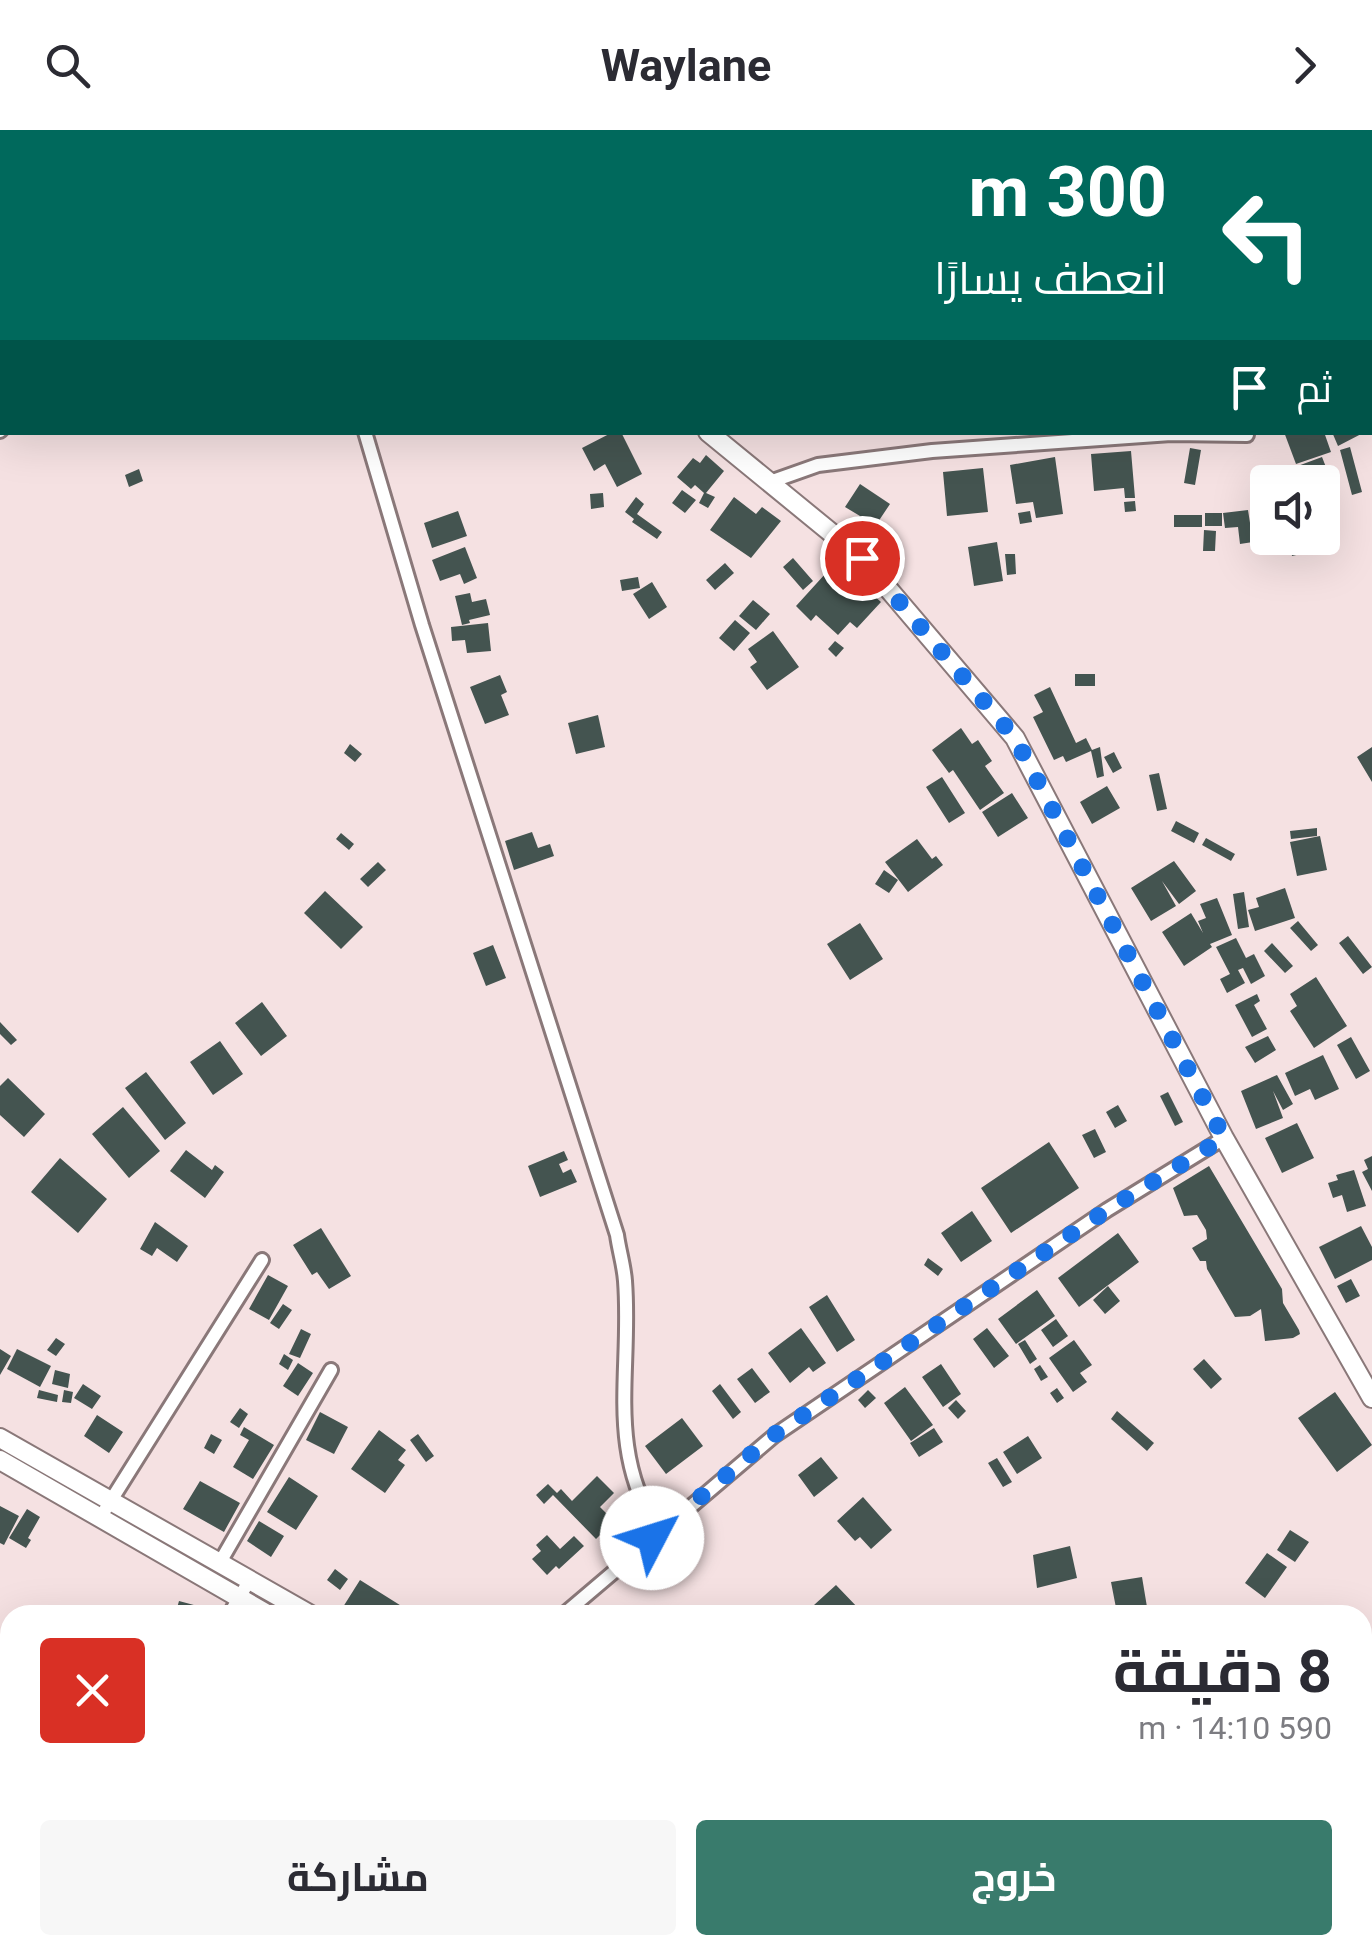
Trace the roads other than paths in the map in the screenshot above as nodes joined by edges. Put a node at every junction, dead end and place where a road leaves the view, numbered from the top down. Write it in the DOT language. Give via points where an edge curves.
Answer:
graph roads {
  1 [pos="366,435"];
  2 [pos="712,435"];
  3 [pos="1157,435"];
  4 [pos="770,482"];
  5 [pos="1224,1138"];
  6 [pos="262,1260"];
  7 [pos="331,1370"];
  8 [pos="1372,1398"];
  9 [pos="0,1438"];
  10 [pos="0,1460"];
  11 [pos="110,1501"];
  12 [pos="100,1518"];
  13 [pos="660,1532"];
  14 [pos="219,1564"];
  15 [pos="249,1581"];
  16 [pos="239,1598"];
  17 [pos="235,1605"];
  18 [pos="251,1605"];
  19 [pos="293,1605"];
  20 [pos="575,1605"];
  1 -- 13 [label="street" via="616,1235 625,1281 625,1446 642,1506"];
  2 -- 4 [label="street"];
  3 -- 4 [label="street" via="932,451 818,465"];
  4 -- 5 [label="street" via="862,558 1015,738"];
  5 -- 8 [label="street"];
  5 -- 13 [label="street" via="774,1435"];
  6 -- 11 [label="street"];
  7 -- 14 [label="street"];
  9 -- 11 [label="street"];
  10 -- 12 [label="street"];
  11 -- 12 [label="street"];
  11 -- 14 [label="street"];
  12 -- 16 [label="street"];
  13 -- 20 [label="street"];
  14 -- 15 [label="street"];
  15 -- 16 [label="street"];
  15 -- 19 [label="street"];
  16 -- 17 [label="street"];
  16 -- 18 [label="street"];
}
